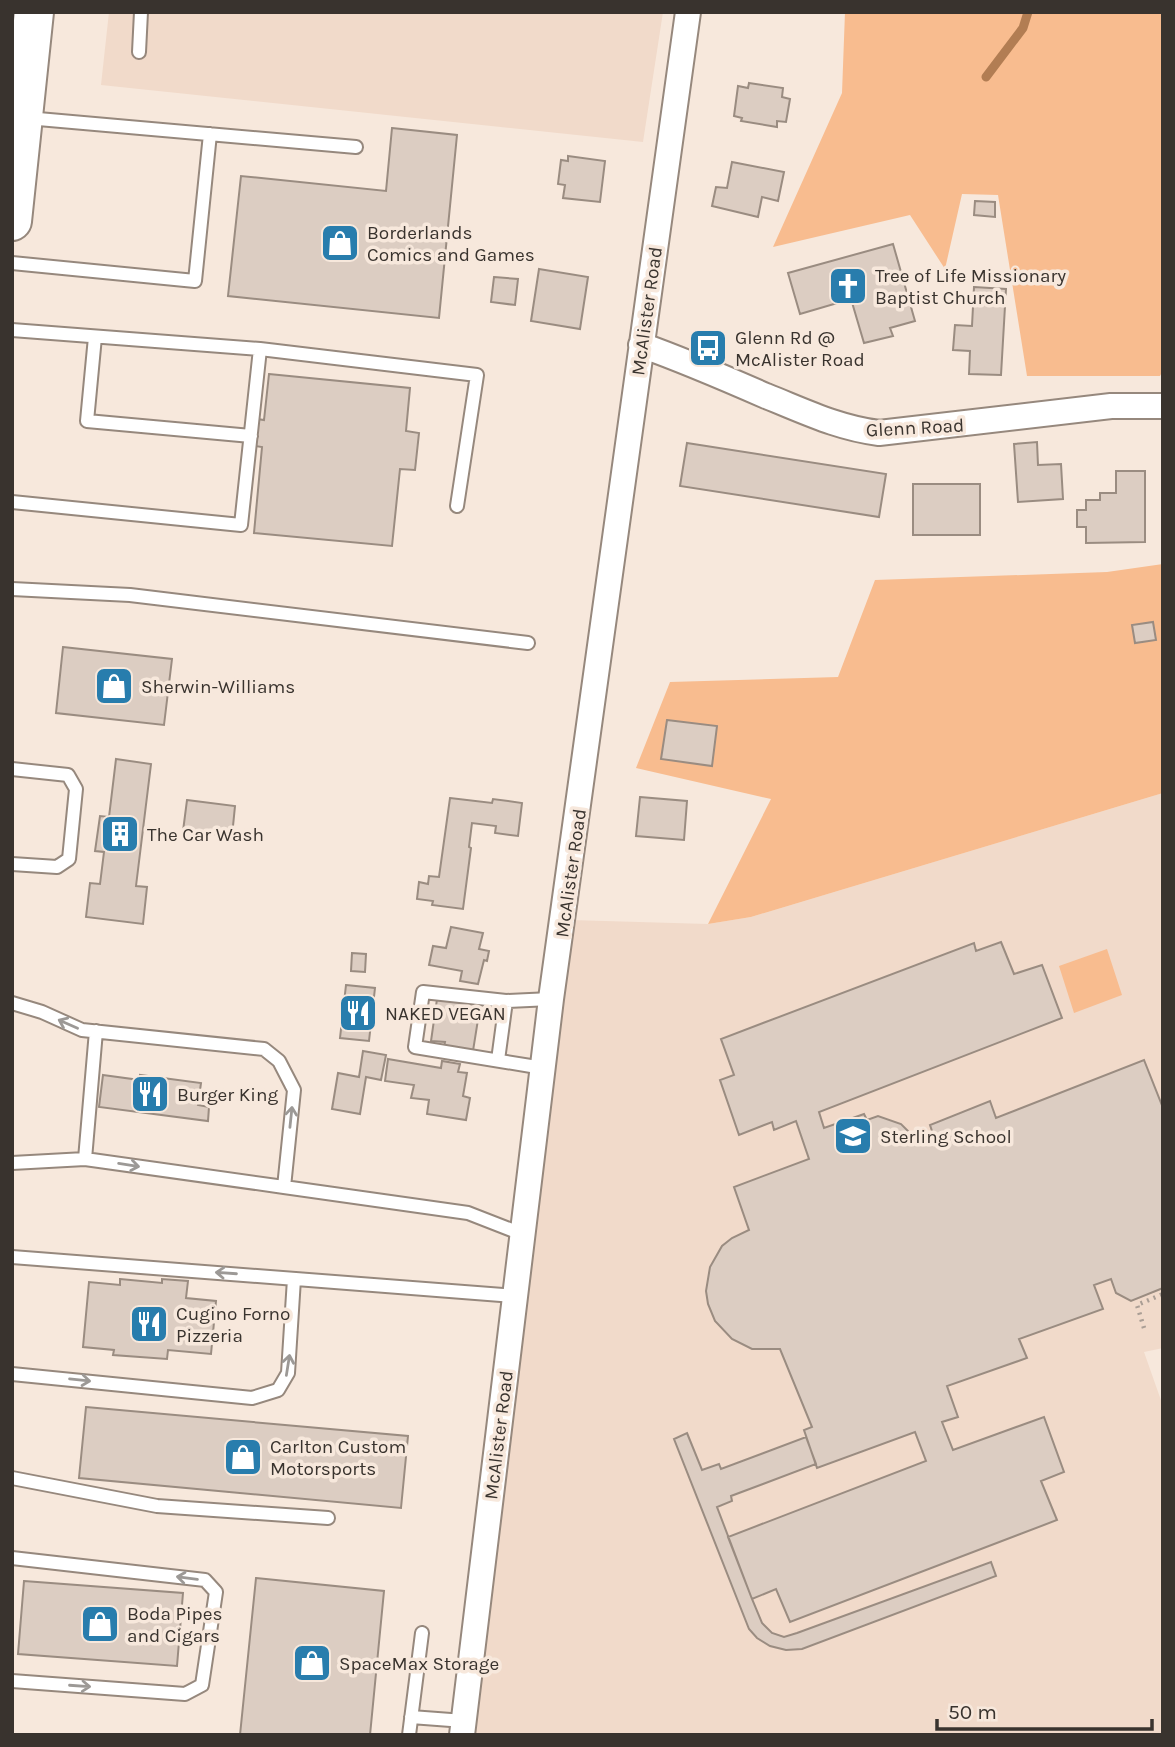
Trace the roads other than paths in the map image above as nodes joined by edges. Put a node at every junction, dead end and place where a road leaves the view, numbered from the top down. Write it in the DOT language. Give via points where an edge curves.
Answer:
graph roads {
  1 [pos="34,12"];
  2 [pos="141,12"];
  3 [pos="688,12"];
  4 [pos="139,52"];
  5 [pos="23,117"];
  6 [pos="210,134"];
  7 [pos="356,147"];
  8 [pos="12,221"];
  9 [pos="12,263"];
  10 [pos="12,330"];
  11 [pos="96,337"];
  12 [pos="641,345"];
  13 [pos="260,349"];
  14 [pos="1163,406"];
  15 [pos="251,436"];
  16 [pos="12,502"];
  17 [pos="457,506"];
  18 [pos="12,589"];
  19 [pos="528,643"];
  20 [pos="12,769"];
  21 [pos="12,864"];
  22 [pos="551,999"];
  23 [pos="506,1001"];
  24 [pos="12,1003"];
  25 [pos="96,1031"];
  26 [pos="498,1060"];
  27 [pos="543,1068"];
  28 [pos="85,1159"];
  29 [pos="12,1163"];
  30 [pos="284,1187"];
  31 [pos="522,1234"];
  32 [pos="12,1257"];
  33 [pos="294,1279"];
  34 [pos="515,1296"];
  35 [pos="12,1374"];
  36 [pos="12,1478"];
  37 [pos="328,1518"];
  38 [pos="12,1558"];
  39 [pos="422,1633"];
  40 [pos="12,1681"];
  41 [pos="411,1717"];
  42 [pos="463,1728"];
  43 [pos="408,1735"];
  1 -- 5 [label="main road"];
  2 -- 4 [label="lane"];
  3 -- 12 [label="street, McAlister Road"];
  5 -- 6 [label="lane"];
  5 -- 8 [label="main road"];
  6 -- 7 [label="lane"];
  6 -- 9 [label="lane" via="195,281"];
  10 -- 11 [label="lane"];
  11 -- 13 [label="lane"];
  11 -- 15 [label="lane" via="87,421"];
  12 -- 14 [label="street, Glenn Road" via="853,430 879,433 1111,405"];
  12 -- 22 [label="street, McAlister Road"];
  13 -- 15 [label="lane"];
  13 -- 17 [label="lane" via="477,375"];
  15 -- 16 [label="lane" via="241,525"];
  18 -- 19 [label="lane" via="130,595"];
  20 -- 21 [label="lane" via="68,775 76,789 69,859 57,867"];
  22 -- 23 [label="lane"];
  22 -- 27 [label="street, McAlister Road"];
  23 -- 26 [label="lane"];
  23 -- 26 [label="lane" via="423,992 415,1047"];
  25 -- 24 [label="lane, one-way"];
  25 -- 28 [label="lane"];
  30 -- 25 [label="lane, one-way" via="294,1090 279,1060 264,1049"];
  26 -- 27 [label="lane"];
  27 -- 31 [label="street, McAlister Road"];
  28 -- 29 [label="lane"];
  28 -- 30 [label="lane, one-way"];
  30 -- 31 [label="lane" via="468,1213"];
  31 -- 34 [label="street, McAlister Road"];
  33 -- 32 [label="lane, one-way"];
  33 -- 34 [label="lane"];
  35 -- 33 [label="lane, one-way" via="252,1398 278,1390 288,1373"];
  34 -- 42 [label="street, McAlister Road"];
  36 -- 37 [label="lane" via="158,1506"];
  40 -- 38 [label="lane, one-way" via="185,1694 202,1685 216,1592 205,1580"];
  39 -- 41 [label="lane"];
  41 -- 42 [label="lane"];
  41 -- 43 [label="lane"];
}
